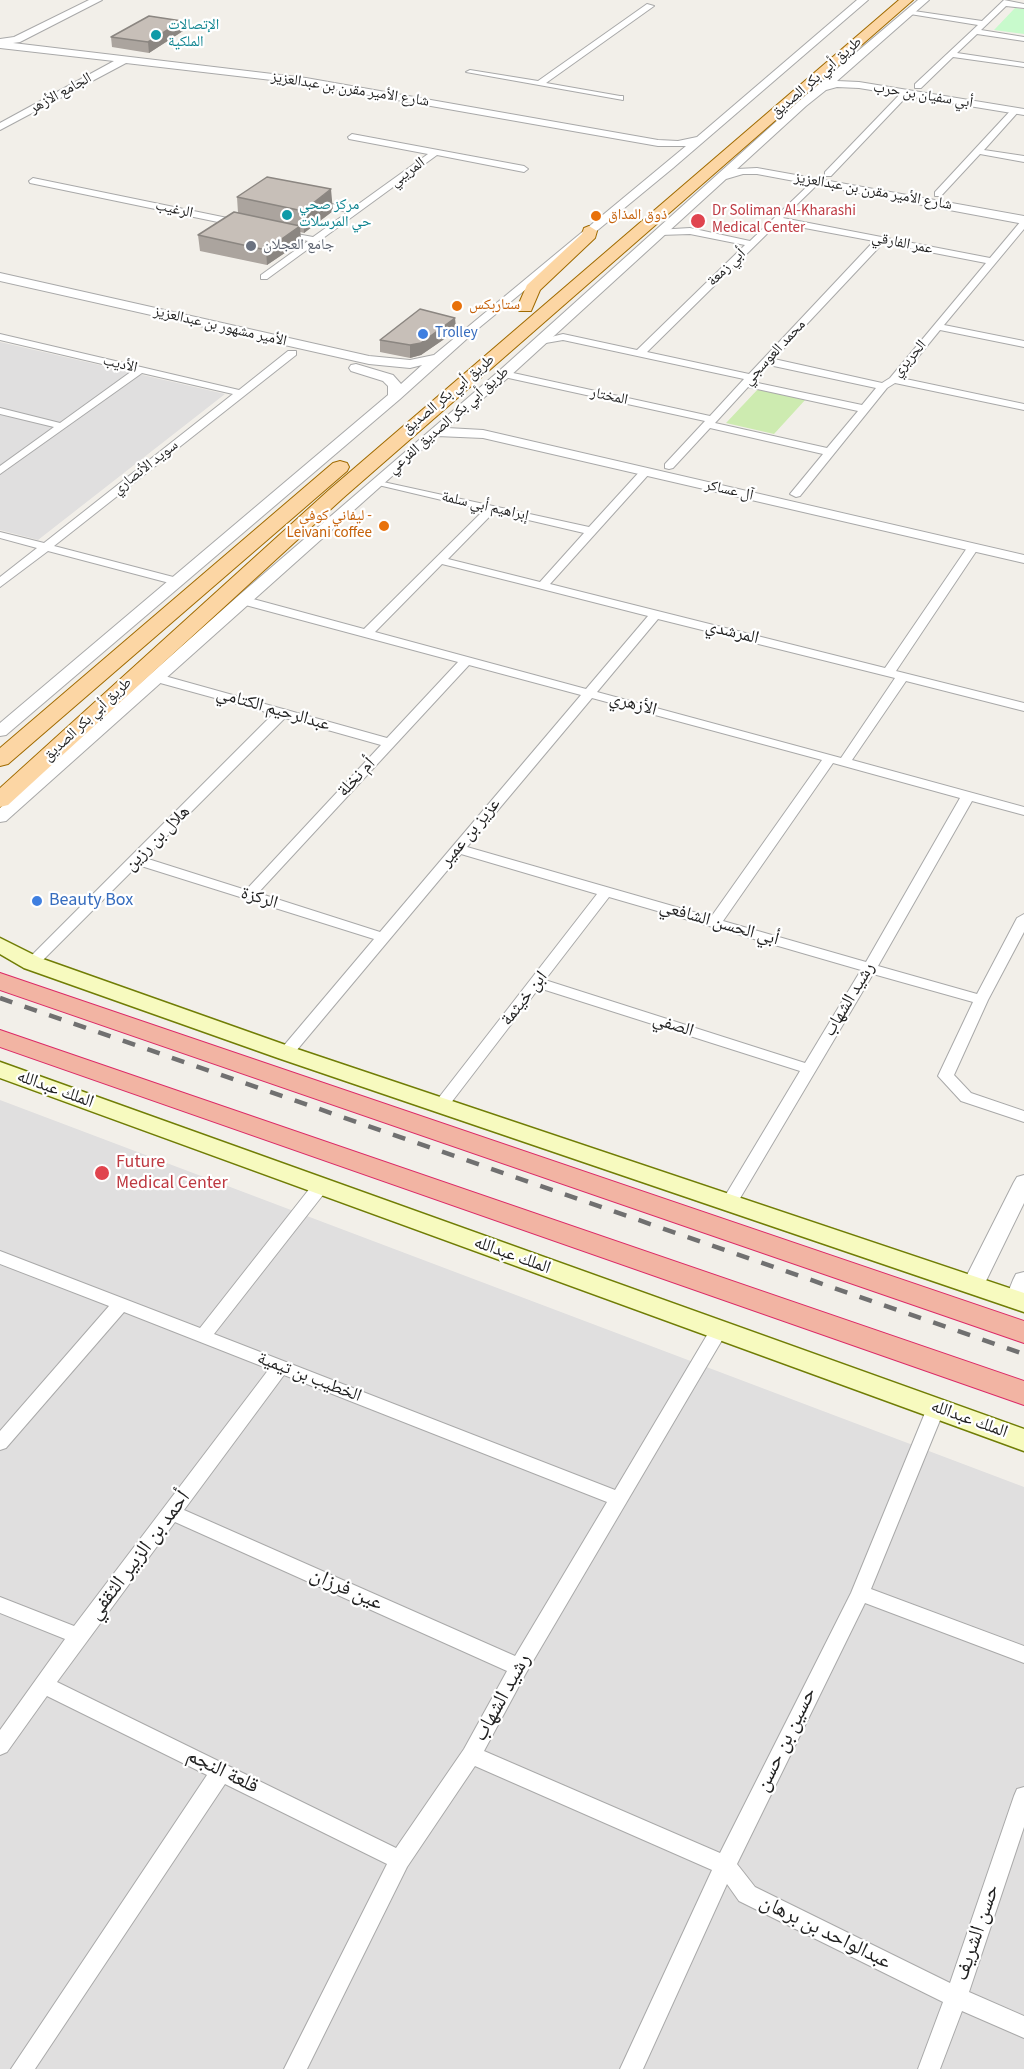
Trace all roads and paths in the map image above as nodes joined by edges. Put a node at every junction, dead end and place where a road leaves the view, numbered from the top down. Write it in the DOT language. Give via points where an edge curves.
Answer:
graph roads {
  1 [pos="97,0"];
  2 [pos="110,0"];
  3 [pos="863,0"];
  4 [pos="924,0"];
  5 [pos="1006,2"];
  6 [pos="650,6"];
  7 [pos="908,6"];
  8 [pos="1024,6"];
  9 [pos="888,8"];
  10 [pos="983,23"];
  11 [pos="975,31"];
  12 [pos="1024,39"];
  13 [pos="0,44"];
  14 [pos="53,53"];
  15 [pos="0,54"];
  16 [pos="951,54"];
  17 [pos="122,61"];
  18 [pos="104,63"];
  19 [pos="1024,65"];
  20 [pos="847,68"];
  21 [pos="159,72"];
  22 [pos="470,72"];
  23 [pos="92,76"];
  24 [pos="883,80"];
  25 [pos="64,82"];
  26 [pos="540,84"];
  27 [pos="77,85"];
  28 [pos="918,86"];
  29 [pos="872,87"];
  30 [pos="823,88"];
  31 [pos="906,93"];
  32 [pos="620,98"];
  33 [pos="1024,103"];
  34 [pos="802,104"];
  35 [pos="422,105"];
  36 [pos="1019,111"];
  37 [pos="0,117"];
  38 [pos="0,127"];
  39 [pos="352,136"];
  40 [pos="641,140"];
  41 [pos="697,140"];
  42 [pos="629,147"];
  43 [pos="752,149"];
  44 [pos="977,151"];
  45 [pos="435,153"];
  46 [pos="1024,159"];
  47 [pos="669,165"];
  48 [pos="524,169"];
  49 [pos="801,174"];
  50 [pos="828,174"];
  51 [pos="722,177"];
  52 [pos="33,181"];
  53 [pos="815,182"];
  54 [pos="938,194"];
  55 [pos="299,200"];
  56 [pos="1024,209"];
  57 [pos="355,211"];
  58 [pos="777,220"];
  59 [pos="1024,222"];
  60 [pos="258,228"];
  61 [pos="269,230"];
  62 [pos="589,231"];
  63 [pos="660,231"];
  64 [pos="315,240"];
  65 [pos="880,240"];
  66 [pos="752,244"];
  67 [pos="993,261"];
  68 [pos="623,265"];
  69 [pos="0,277"];
  70 [pos="264,277"];
  71 [pos="0,286"];
  72 [pos="938,327"];
  73 [pos="558,333"];
  74 [pos="0,337"];
  75 [pos="510,344"];
  76 [pos="1024,344"];
  77 [pos="292,353"];
  78 [pos="639,354"];
  79 [pos="441,356"];
  80 [pos="380,361"];
  81 [pos="767,361"];
  82 [pos="140,370"];
  83 [pos="368,371"];
  84 [pos="504,374"];
  85 [pos="894,380"];
  86 [pos="749,381"];
  87 [pos="883,386"];
  88 [pos="240,393"];
  89 [pos="395,396"];
  90 [pos="1024,407"];
  91 [pos="864,409"];
  92 [pos="461,410"];
  93 [pos="0,411"];
  94 [pos="712,422"];
  95 [pos="61,426"];
  96 [pos="489,431"];
  97 [pos="434,432"];
  98 [pos="830,452"];
  99 [pos="354,454"];
  100 [pos="669,466"];
  101 [pos="0,471"];
  102 [pos="645,472"];
  103 [pos="378,482"];
  104 [pos="723,484"];
  105 [pos="795,494"];
  106 [pos="492,508"];
  107 [pos="591,531"];
  108 [pos="0,535"];
  109 [pos="45,547"];
  110 [pos="973,547"];
  111 [pos="1024,547"];
  112 [pos="1024,559"];
  113 [pos="440,560"];
  114 [pos="177,581"];
  115 [pos="0,583"];
  116 [pos="542,586"];
  117 [pos="242,600"];
  118 [pos="656,614"];
  119 [pos="366,634"];
  120 [pos="466,661"];
  121 [pos="889,672"];
  122 [pos="157,678"];
  123 [pos="902,678"];
  124 [pos="589,693"];
  125 [pos="1024,706"];
  126 [pos="282,713"];
  127 [pos="0,731"];
  128 [pos="390,743"];
  129 [pos="830,758"];
  130 [pos="0,759"];
  131 [pos="844,762"];
  132 [pos="968,796"];
  133 [pos="0,800"];
  134 [pos="1024,811"];
  135 [pos="0,817"];
  136 [pos="458,849"];
  137 [pos="137,860"];
  138 [pos="606,892"];
  139 [pos="248,896"];
  140 [pos="1024,918"];
  141 [pos="715,922"];
  142 [pos="382,938"];
  143 [pos="0,945"];
  144 [pos="0,952"];
  145 [pos="0,957"];
  146 [pos="32,963"];
  147 [pos="870,968"];
  148 [pos="0,981"];
  149 [pos="538,983"];
  150 [pos="981,1000"];
  151 [pos="0,1038"];
  152 [pos="286,1053"];
  153 [pos="809,1069"];
  154 [pos="0,1070"];
  155 [pos="442,1104"];
  156 [pos="1024,1117"];
  157 [pos="1024,1182"];
  158 [pos="320,1186"];
  159 [pos="730,1201"];
  160 [pos="0,1257"];
  161 [pos="973,1285"];
  162 [pos="1021,1294"];
  163 [pos="121,1304"];
  164 [pos="719,1330"];
  165 [pos="1024,1332"];
  166 [pos="203,1336"];
  167 [pos="927,1359"];
  168 [pos="281,1367"];
  169 [pos="1024,1393"];
  170 [pos="936,1408"];
  171 [pos="1024,1408"];
  172 [pos="1024,1440"];
  173 [pos="0,1443"];
  174 [pos="619,1499"];
  175 [pos="172,1513"];
  176 [pos="860,1593"];
  177 [pos="0,1605"];
  178 [pos="78,1636"];
  179 [pos="1024,1655"];
  180 [pos="519,1667"];
  181 [pos="44,1685"];
  182 [pos="0,1746"];
  183 [pos="471,1755"];
  184 [pos="222,1771"];
  185 [pos="1024,1796"];
  186 [pos="400,1860"];
  187 [pos="724,1865"];
  188 [pos="956,1997"];
  189 [pos="1024,2027"];
  190 [pos="22,2069"];
  191 [pos="295,2069"];
  192 [pos="631,2069"];
  193 [pos="929,2069"];
  1 -- 13 [label="street"];
  2 -- 14 [label="street" via="42,38"];
  3 -- 41 [label="street"];
  4 -- 7 [label="street, طريق أبي بكر الصديق الفرعي"];
  5 -- 8 [label="street"];
  5 -- 10 [label="street"];
  6 -- 26 [label="street"];
  7 -- 9 [label="main road, طريق أبي بكر الصديق"];
  7 -- 10 [label="street"];
  7 -- 20 [label="street, طريق أبي بكر الصديق الفرعي"];
  9 -- 34 [label="main road"];
  9 -- 62 [label="main road, طريق أبي بكر الصديق" via="521,312 533,288 586,240"];
  9 -- 75 [label="main road, طريق أبي بكر الصديق"];
  10 -- 11 [label="street"];
  11 -- 12 [label="street"];
  11 -- 16 [label="street"];
  13 -- 14 [label="street, شارع الأمير مقرن بن عبدالعزيز"];
  14 -- 18 [label="street, شارع الأمير مقرن بن عبدالعزيز"];
  15 -- 18 [label="street, شارع الأمير مقرن بن عبدالعزيز"];
  16 -- 19 [label="street"];
  16 -- 28 [label="street"];
  17 -- 18 [label="street, الجامع الأزهر"];
  17 -- 35 [label="street, شارع الأمير مقرن بن عبدالعزيز" via="306,81"];
  18 -- 21 [label="street, شارع الأمير مقرن بن عبدالعزيز"];
  18 -- 23 [label="street, الجامع الأزهر"];
  18 -- 25 [label="street, الجامع الأزهر"];
  20 -- 24 [label="street, أبي سفيان بن حرب" via="857,75"];
  20 -- 30 [label="street, طريق أبي بكر الصديق الفرعي"];
  21 -- 23 [label="street"];
  21 -- 35 [label="street, شارع الأمير مقرن بن عبدالعزيز"];
  22 -- 26 [label="street"];
  23 -- 27 [label="street, الجامع الأزهر"];
  24 -- 28 [label="street, أبي سفيان بن حرب"];
  24 -- 29 [label="street" via="865,82"];
  25 -- 27 [label="street"];
  25 -- 37 [label="street, الجامع الأزهر"];
  26 -- 32 [label="street"];
  27 -- 38 [label="street, الجامع الأزهر"];
  28 -- 33 [label="street, أبي سفيان بن حرب"];
  29 -- 30 [label="street, أبي سفيان بن حرب" via="837,84"];
  29 -- 31 [label="street, أبي سفيان بن حرب"];
  30 -- 34 [label="street, طريق أبي بكر الصديق الفرعي"];
  31 -- 36 [label="street, أبي سفيان بن حرب"];
  31 -- 50 [label="street"];
  34 -- 43 [label="street, طريق أبي بكر الصديق الفرعي"];
  35 -- 40 [label="street, شارع الأمير مقرن بن عبدالعزيز"];
  35 -- 42 [label="street, شارع الأمير مقرن بن عبدالعزيز"];
  36 -- 44 [label="street"];
  39 -- 45 [label="street"];
  40 -- 41 [label="street, شارع الأمير مقرن بن عبدالعزيز" via="668,144"];
  40 -- 42 [label="street" via="643,146"];
  41 -- 47 [label="street"];
  42 -- 47 [label="street, شارع الأمير مقرن بن عبدالعزيز" via="661,156"];
  43 -- 49 [label="street, شارع الأمير مقرن بن عبدالعزيز" via="753,155 761,160"];
  43 -- 51 [label="street, طريق أبي بكر الصديق الفرعي"];
  44 -- 46 [label="street"];
  44 -- 54 [label="street"];
  45 -- 48 [label="street"];
  45 -- 57 [label="street, المريبي"];
  47 -- 62 [label="street"];
  49 -- 50 [label="street, شارع الأمير مقرن بن عبدالعزيز"];
  49 -- 51 [label="street, شارع الأمير مقرن بن عبدالعزيز" via="757,171"];
  49 -- 53 [label="street, شارع الأمير مقرن بن عبدالعزيز"];
  50 -- 54 [label="street, شارع الأمير مقرن بن عبدالعزيز"];
  51 -- 63 [label="street, طريق أبي بكر الصديق الفرعي"];
  52 -- 60 [label="street, الرغيب"];
  53 -- 58 [label="street, أبي زمعة"];
  53 -- 59 [label="street, شارع الأمير مقرن بن عبدالعزيز"];
  54 -- 56 [label="street, شارع الأمير مقرن بن عبدالعزيز"];
  55 -- 57 [label="street"];
  57 -- 64 [label="street, المريبي"];
  58 -- 65 [label="street, عمر الفارقي"];
  58 -- 66 [label="street, أبي زمعة"];
  59 -- 67 [label="street, الحريري"];
  61 -- 64 [label="street"];
  62 -- 79 [label="street"];
  63 -- 66 [label="street" via="690,231"];
  63 -- 68 [label="street, طريق أبي بكر الصديق الفرعي"];
  64 -- 70 [label="street, المريبي"];
  65 -- 67 [label="street, عمر الفارقي"];
  65 -- 81 [label="street, محمد العوسجي"];
  66 -- 78 [label="street, أبي زمعة"];
  67 -- 72 [label="street, الحريري"];
  68 -- 73 [label="street, طريق أبي بكر الصديق الفرعي"];
  68 -- 75 [label="main road" via="595,282 528,338"];
  69 -- 80 [label="street, الأمير مشهور بن عبدالعزيز"];
  71 -- 77 [label="street, الأمير مشهور بن عبدالعزيز"];
  72 -- 76 [label="street"];
  72 -- 85 [label="street, الحريري"];
  73 -- 78 [label="street"];
  73 -- 84 [label="street, طريق أبي بكر الصديق الفرعي" via="540,341"];
  74 -- 82 [label="street, الأديب"];
  75 -- 133 [label="main road, طريق أبي بكر الصديق" via="336,494"];
  77 -- 83 [label="street, الأمير مشهور بن عبدالعزيز"];
  77 -- 88 [label="street, سويد الأنصاري"];
  78 -- 86 [label="street"];
  79 -- 80 [label="street, الأمير مشهور بن عبدالعزيز" via="410,364"];
  79 -- 89 [label="street"];
  80 -- 83 [label="street" via="380,368"];
  81 -- 86 [label="street, محمد العوسجي"];
  81 -- 87 [label="street"];
  82 -- 88 [label="street, الأديب"];
  82 -- 95 [label="street"];
  83 -- 89 [label="street, الأمير مشهور بن عبدالعزيز" via="392,381 397,389"];
  84 -- 92 [label="street, طريق أبي بكر الصديق الفرعي"];
  84 -- 94 [label="street, المختار"];
  85 -- 87 [label="street, الحريري"];
  85 -- 90 [label="street"];
  86 -- 91 [label="street"];
  86 -- 94 [label="street, محمد العوسجي"];
  87 -- 91 [label="street, الحريري"];
  88 -- 109 [label="street, سويد الأنصاري"];
  89 -- 114 [label="street"];
  91 -- 98 [label="street, الحريري"];
  92 -- 96 [label="street, آل عساكر"];
  92 -- 97 [label="street, طريق أبي بكر الصديق الفرعي"];
  93 -- 95 [label="street"];
  94 -- 98 [label="street, المختار"];
  94 -- 100 [label="street, محمد العوسجي"];
  95 -- 101 [label="street"];
  96 -- 97 [label="street, آل عساكر"];
  96 -- 100 [label="street, آل عساكر"];
  96 -- 102 [label="street, آل عساكر"];
  97 -- 103 [label="street, طريق أبي بكر الصديق الفرعي"];
  98 -- 105 [label="street, الحريري"];
  99 -- 130 [label="main road, طريق أبي بكر الصديق"];
  100 -- 104 [label="street, آل عساكر"];
  102 -- 104 [label="street, آل عساكر"];
  102 -- 107 [label="street"];
  103 -- 106 [label="street, إبراهيم أبي سلمة"];
  103 -- 117 [label="street, طريق أبي بكر الصديق الفرعي"];
  104 -- 105 [label="street, آل عساكر"];
  104 -- 110 [label="street, آل عساكر"];
  105 -- 111 [label="street, آل عساكر"];
  106 -- 107 [label="street, إبراهيم أبي سلمة"];
  106 -- 113 [label="street"];
  107 -- 116 [label="street"];
  108 -- 109 [label="street"];
  109 -- 114 [label="street"];
  109 -- 115 [label="street, سويد الأنصاري"];
  110 -- 112 [label="street, آل عساكر"];
  110 -- 121 [label="street"];
  113 -- 116 [label="street, المرشدي"];
  113 -- 119 [label="street"];
  114 -- 127 [label="street"];
  116 -- 118 [label="street, المرشدي"];
  117 -- 119 [label="street, الأزهري"];
  117 -- 122 [label="street, طريق أبي بكر الصديق الفرعي"];
  118 -- 121 [label="street, المرشدي"];
  118 -- 124 [label="street, عزيز بن عمير"];
  119 -- 120 [label="street, الأزهري"];
  120 -- 124 [label="street, الأزهري"];
  120 -- 128 [label="street, أم نخلة"];
  121 -- 123 [label="street, المرشدي"];
  122 -- 126 [label="street, عبدالرحيم الكتامي"];
  122 -- 135 [label="street, طريق أبي بكر الصديق الفرعي"];
  123 -- 125 [label="street, المرشدي"];
  123 -- 131 [label="street"];
  124 -- 129 [label="street, الأزهري"];
  124 -- 136 [label="street, عزيز بن عمير"];
  126 -- 128 [label="street, عبدالرحيم الكتامي"];
  126 -- 137 [label="street, هلال بن رزين"];
  128 -- 139 [label="street, أم نخلة"];
  129 -- 131 [label="street, الأزهري"];
  129 -- 141 [label="street"];
  131 -- 132 [label="street, الأزهري"];
  132 -- 134 [label="street, الأزهري"];
  132 -- 147 [label="street, رشيد الشهاب"];
  136 -- 138 [label="street, أبي الحسن الشافعي"];
  136 -- 142 [label="street, عزيز بن عمير"];
  137 -- 139 [label="street, الركزة"];
  137 -- 146 [label="street, هلال بن رزين"];
  138 -- 141 [label="street, أبي الحسن الشافعي"];
  138 -- 149 [label="street, ابن خيثمة"];
  139 -- 142 [label="street, الركزة"];
  140 -- 150 [label="street"];
  141 -- 147 [label="street, أبي الحسن الشافعي"];
  142 -- 152 [label="street, عزيز بن عمير"];
  143 -- 146 [label="main road"];
  144 -- 146 [label="main road"];
  145 -- 146 [label="main road"];
  146 -- 152 [label="main road"];
  147 -- 150 [label="street, أبي الحسن الشافعي"];
  147 -- 153 [label="street, رشيد الشهاب"];
  148 -- 165 [label="highway"];
  149 -- 153 [label="street, الصفي"];
  149 -- 155 [label="street, ابن خيثمة"];
  150 -- 156 [label="street" via="946,1076 966,1097"];
  151 -- 167 [label="highway, الملك عبدالله"];
  152 -- 155 [label="main road"];
  153 -- 159 [label="street, رشيد الشهاب"];
  154 -- 158 [label="main road, الملك عبدالله"];
  155 -- 159 [label="main road"];
  157 -- 161 [label="street"];
  158 -- 164 [label="main road, الملك عبدالله"];
  158 -- 166 [label="street"];
  159 -- 161 [label="main road"];
  160 -- 163 [label="street, الخطيب بن تيمية"];
  161 -- 162 [label="main road"];
  163 -- 166 [label="street, الخطيب بن تيمية"];
  163 -- 173 [label="street"];
  164 -- 170 [label="main road, الملك عبدالله"];
  164 -- 174 [label="street, رشيد الشهاب"];
  166 -- 168 [label="street, الخطيب بن تيمية"];
  167 -- 169 [label="highway, الملك عبدالله"];
  167 -- 171 [label="highway" via="1001,1400"];
  168 -- 174 [label="street, الخطيب بن تيمية"];
  168 -- 175 [label="street, أحمد بن الزبير الثقفي"];
  170 -- 172 [label="main road, الملك عبدالله"];
  170 -- 176 [label="street, حسين بن حسن"];
  174 -- 180 [label="street, رشيد الشهاب"];
  175 -- 178 [label="street, أحمد بن الزبير الثقفي"];
  175 -- 180 [label="street, عين فرزان"];
  176 -- 179 [label="street"];
  176 -- 187 [label="street, حسين بن حسن"];
  177 -- 178 [label="street"];
  178 -- 181 [label="street, أحمد بن الزبير الثقفي"];
  180 -- 183 [label="street, رشيد الشهاب"];
  181 -- 182 [label="street, أحمد بن الزبير الثقفي"];
  181 -- 184 [label="street, قلعة النجم"];
  183 -- 186 [label="street, رشيد الشهاب"];
  183 -- 187 [label="street, عبدالواحد بن برهان"];
  184 -- 186 [label="street, قلعة النجم"];
  184 -- 190 [label="street"];
  185 -- 188 [label="street, حسن الشريف"];
  186 -- 191 [label="street, رشيد الشهاب"];
  187 -- 188 [label="street, عبدالواحد بن برهان" via="747,1894"];
  187 -- 192 [label="street, حسين بن حسن"];
  188 -- 189 [label="street, عبدالواحد بن برهان"];
  188 -- 193 [label="street, حسن الشريف"];
}
